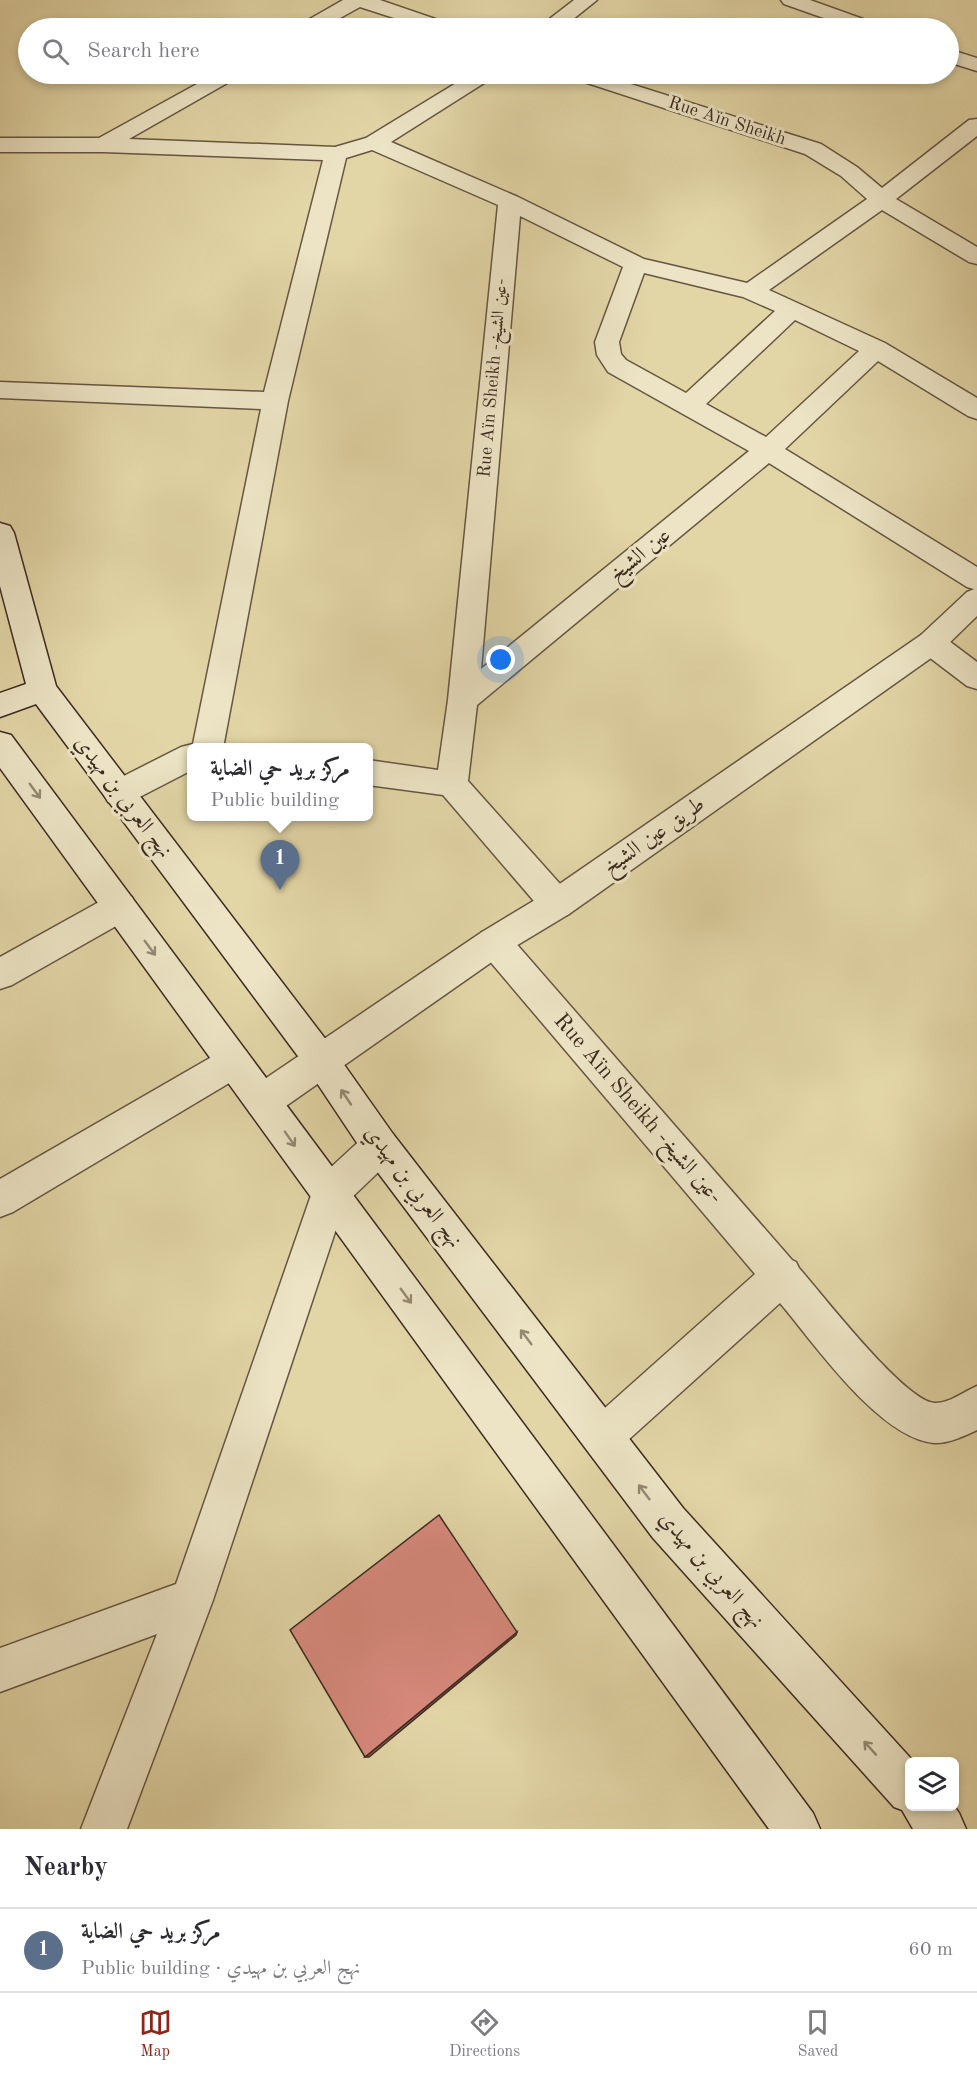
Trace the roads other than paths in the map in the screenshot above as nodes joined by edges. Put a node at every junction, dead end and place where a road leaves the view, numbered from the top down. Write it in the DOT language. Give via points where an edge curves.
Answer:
graph roads {
  1 [pos="358,0"];
  2 [pos="587,0"];
  3 [pos="791,0"];
  4 [pos="326,18"];
  5 [pos="413,18"];
  6 [pos="563,18"];
  7 [pos="842,18"];
  8 [pos="959,59"];
  9 [pos="977,65"];
  10 [pos="211,84"];
  11 [pos="469,84"];
  12 [pos="611,84"];
  13 [pos="977,124"];
  14 [pos="374,143"];
  15 [pos="0,145"];
  16 [pos="103,145"];
  17 [pos="336,154"];
  18 [pos="881,200"];
  19 [pos="510,202"];
  20 [pos="977,257"];
  21 [pos="636,264"];
  22 [pos="751,291"];
  23 [pos="792,309"];
  24 [pos="876,350"];
  25 [pos="0,390"];
  26 [pos="275,401"];
  27 [pos="688,406"];
  28 [pos="977,410"];
  29 [pos="768,450"];
  30 [pos="0,533"];
  31 [pos="975,600"];
  32 [pos="931,643"];
  33 [pos="977,678"];
  34 [pos="42,690"];
  35 [pos="463,700"];
  36 [pos="0,705"];
  37 [pos="209,743"];
  38 [pos="0,744"];
  39 [pos="187,759"];
  40 [pos="373,773"];
  41 [pos="452,784"];
  42 [pos="119,793"];
  43 [pos="557,904"];
  44 [pos="120,908"];
  45 [pos="494,942"];
  46 [pos="0,974"];
  47 [pos="321,1060"];
  48 [pos="234,1062"];
  49 [pos="263,1101"];
  50 [pos="380,1146"];
  51 [pos="329,1194"];
  52 [pos="0,1199"];
  53 [pos="783,1275"];
  54 [pos="977,1406"];
  55 [pos="602,1437"];
  56 [pos="192,1600"];
  57 [pos="0,1670"];
  58 [pos="905,1787"];
  59 [pos="927,1811"];
  60 [pos="104,1829"];
  61 [pos="797,1829"];
  62 [pos="943,1829"];
  1 -- 4 [label="street"];
  1 -- 5 [label="street"];
  2 -- 6 [label="street"];
  3 -- 7 [label="street"];
  8 -- 9 [label="street"];
  10 -- 16 [label="street"];
  11 -- 14 [label="street"];
  12 -- 18 [label="street, Rue Aïn Sheikh" via="782,138 838,162"];
  13 -- 18 [label="street"];
  14 -- 17 [label="street"];
  14 -- 19 [label="street"];
  15 -- 16 [label="street"];
  16 -- 17 [label="street"];
  17 -- 26 [label="street"];
  18 -- 20 [label="street"];
  18 -- 22 [label="street"];
  19 -- 21 [label="street"];
  19 -- 35 [label="street, Rue Aïn Sheikh -عين الشيخ-"];
  21 -- 22 [label="street"];
  21 -- 27 [label="street" via="612,325 607,342 609,355 617,366"];
  22 -- 23 [label="street"];
  23 -- 24 [label="street"];
  23 -- 27 [label="street"];
  24 -- 28 [label="street"];
  24 -- 29 [label="street, عين الشيخ"];
  25 -- 26 [label="street"];
  26 -- 37 [label="street"];
  27 -- 29 [label="street"];
  29 -- 31 [label="street"];
  29 -- 35 [label="street, عين الشيخ"];
  30 -- 34 [label="street, نهج العربي بن مهيدي"];
  31 -- 32 [label="street, طريق عين الشيخ"];
  32 -- 33 [label="street"];
  32 -- 43 [label="street, طريق عين الشيخ"];
  34 -- 36 [label="street"];
  34 -- 42 [label="street, نهج العربي بن مهيدي"];
  35 -- 41 [label="street"];
  38 -- 44 [label="street, one-way"];
  39 -- 42 [label="street"];
  40 -- 41 [label="street"];
  41 -- 43 [label="street"];
  42 -- 47 [label="street, نهج العربي بن مهيدي"];
  43 -- 45 [label="street, طريق عين الشيخ"];
  44 -- 46 [label="street"];
  44 -- 48 [label="street, one-way"];
  45 -- 47 [label="street, طريق عين الشيخ"];
  45 -- 53 [label="street, Rue Aïn Sheikh -عين الشيخ-"];
  47 -- 49 [label="street, طريق عين الشيخ"];
  50 -- 47 [label="street, نهج العربي بن مهيدي, one-way"];
  48 -- 49 [label="street"];
  48 -- 52 [label="street"];
  49 -- 51 [label="street, one-way"];
  50 -- 51 [label="street"];
  55 -- 50 [label="street, نهج العربي بن مهيدي, one-way"];
  51 -- 56 [label="street"];
  51 -- 61 [label="street, one-way"];
  53 -- 54 [label="street, Rue Aïn Sheikh -عين الشيخ-" via="874,1384 912,1417 935,1423 955,1422"];
  53 -- 55 [label="street"];
  58 -- 55 [label="street, نهج العربي بن مهيدي, one-way" via="668,1523"];
  56 -- 57 [label="street"];
  56 -- 60 [label="street"];
  59 -- 62 [label="street"];
}
